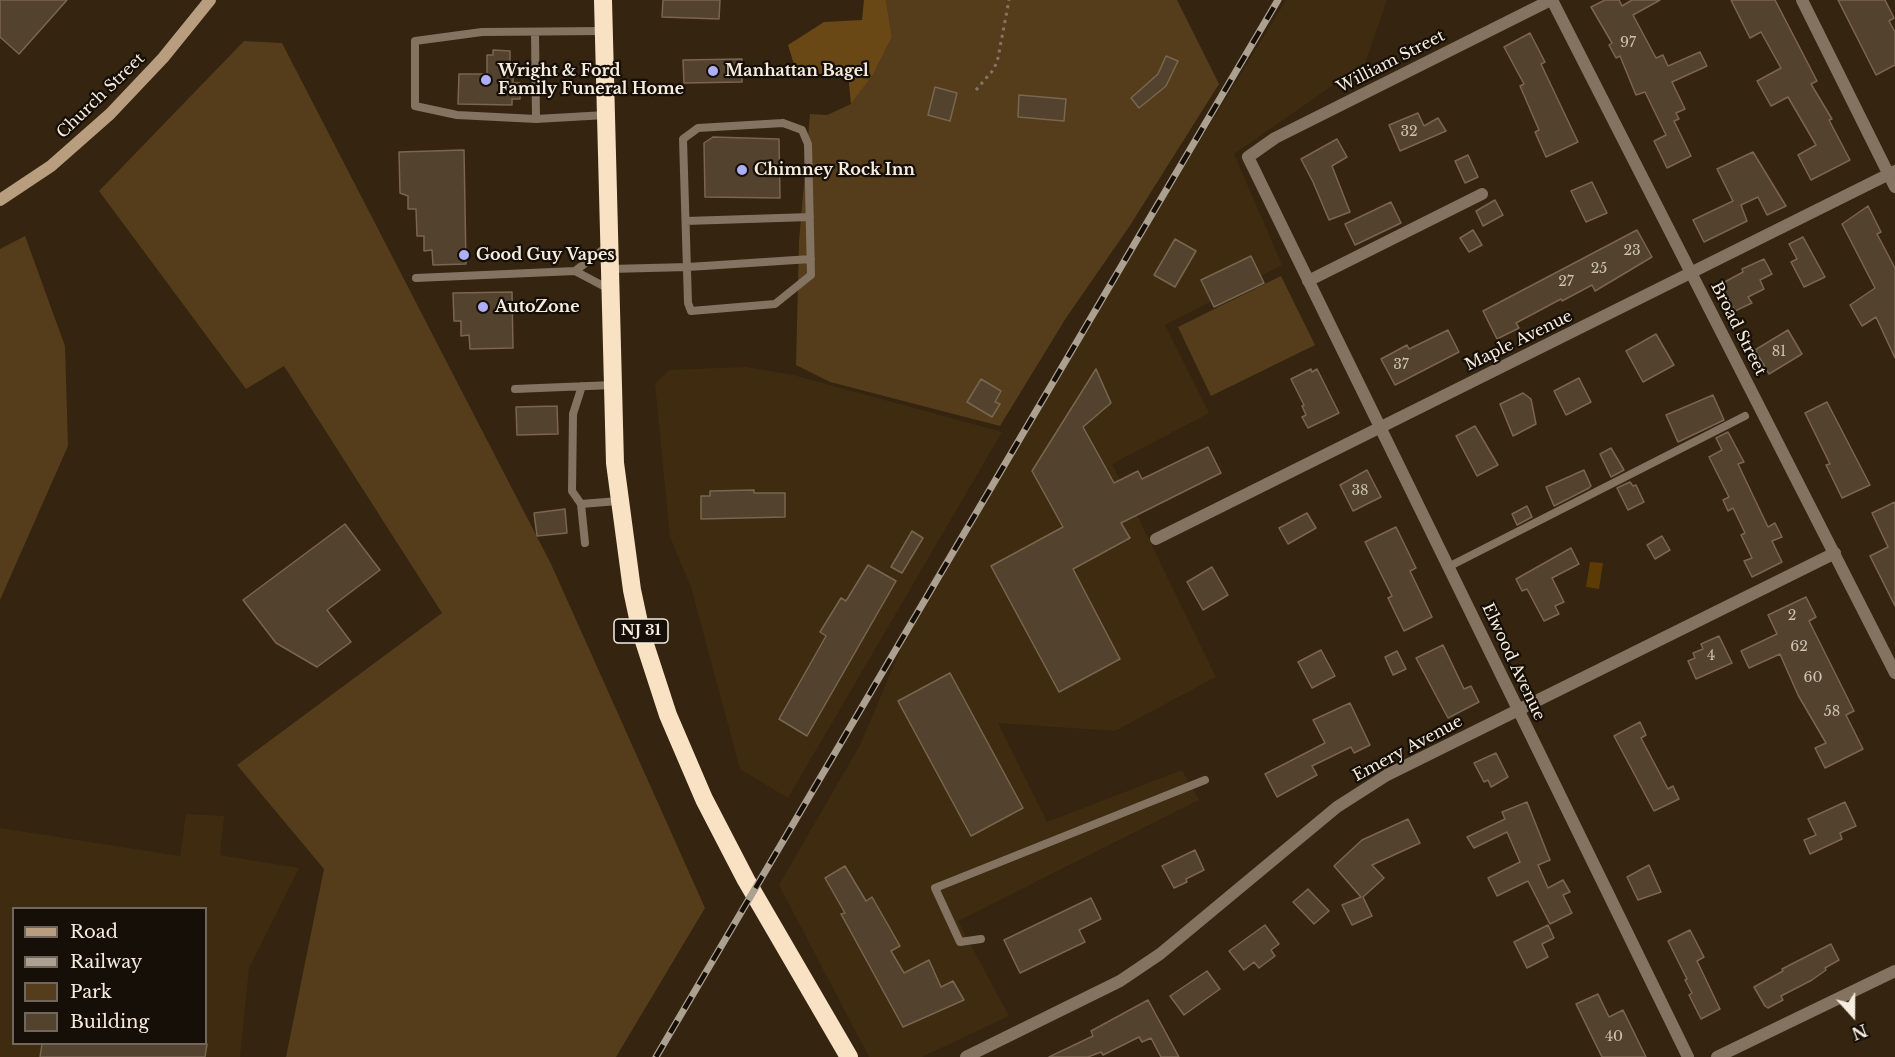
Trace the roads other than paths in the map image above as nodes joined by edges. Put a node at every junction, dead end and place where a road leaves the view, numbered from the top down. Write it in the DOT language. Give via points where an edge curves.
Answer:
graph roads {
  1 [pos="210,0"];
  2 [pos="603,0"];
  3 [pos="1552,0"];
  4 [pos="1802,0"];
  5 [pos="604,31"];
  6 [pos="536,32"];
  7 [pos="606,115"];
  8 [pos="536,119"];
  9 [pos="1248,157"];
  10 [pos="1892,173"];
  11 [pos="1895,187"];
  12 [pos="1482,194"];
  13 [pos="0,200"];
  14 [pos="810,216"];
  15 [pos="686,221"];
  16 [pos="608,246"];
  17 [pos="811,259"];
  18 [pos="688,267"];
  19 [pos="609,269"];
  20 [pos="575,271"];
  21 [pos="1691,275"];
  22 [pos="416,278"];
  23 [pos="1308,281"];
  24 [pos="610,290"];
  25 [pos="612,385"];
  26 [pos="582,386"];
  27 [pos="515,389"];
  28 [pos="1745,416"];
  29 [pos="1380,428"];
  30 [pos="618,501"];
  31 [pos="581,504"];
  32 [pos="1156,539"];
  33 [pos="585,543"];
  34 [pos="1835,553"];
  35 [pos="1450,566"];
  36 [pos="1895,673"];
  37 [pos="1518,711"];
  38 [pos="1205,780"];
  39 [pos="981,939"];
  40 [pos="1895,971"];
  41 [pos="849,1057"];
  42 [pos="966,1057"];
  43 [pos="1688,1057"];
  44 [pos="1717,1057"];
  1 -- 13 [label="street, Church Street" via="111,114 51,166"];
  2 -- 5 [label="highway, NJ 31"];
  3 -- 9 [label="street, William Street" via="1275,138"];
  3 -- 21 [label="street, Broad Street"];
  4 -- 10 [label="street"];
  5 -- 6 [label="lane"];
  5 -- 7 [label="highway, NJ 31"];
  6 -- 8 [label="lane"];
  6 -- 8 [label="lane" via="482,32 416,41 415,106 457,115"];
  7 -- 8 [label="lane"];
  7 -- 16 [label="highway, NJ 31"];
  9 -- 23 [label="street, Elwood Avenue"];
  10 -- 11 [label="street"];
  10 -- 21 [label="street, Maple Avenue"];
  12 -- 23 [label="street"];
  14 -- 15 [label="lane"];
  14 -- 15 [label="lane" via="808,144 802,130 783,123 698,129 683,140"];
  14 -- 17 [label="lane"];
  15 -- 18 [label="lane"];
  16 -- 19 [label="highway, NJ 31"];
  16 -- 20 [label="lane"];
  17 -- 18 [label="lane"];
  17 -- 18 [label="lane" via="811,275 775,304 691,311"];
  18 -- 19 [label="lane"];
  19 -- 24 [label="highway, NJ 31"];
  20 -- 22 [label="lane"];
  20 -- 24 [label="lane"];
  21 -- 29 [label="street, Maple Avenue"];
  21 -- 34 [label="street, Broad Street"];
  23 -- 29 [label="street, Elwood Avenue"];
  24 -- 25 [label="highway, NJ 31"];
  25 -- 26 [label="lane"];
  25 -- 30 [label="highway, NJ 31"];
  26 -- 27 [label="lane"];
  26 -- 31 [label="lane" via="573,414 572,491"];
  28 -- 35 [label="lane"];
  29 -- 32 [label="street, Maple Avenue"];
  29 -- 35 [label="street, Elwood Avenue"];
  30 -- 31 [label="lane"];
  30 -- 41 [label="highway, NJ 31" via="641,632 684,757 735,860"];
  31 -- 33 [label="lane"];
  34 -- 36 [label="street, Broad Street"];
  34 -- 37 [label="street, Emery Avenue"];
  35 -- 37 [label="street, Elwood Avenue"];
  37 -- 42 [label="street, Emery Avenue" via="1387,775 1337,807 1161,954 1120,981"];
  37 -- 43 [label="street, Elwood Avenue"];
  38 -- 39 [label="lane" via="935,888 960,942"];
  40 -- 44 [label="street"];
}
